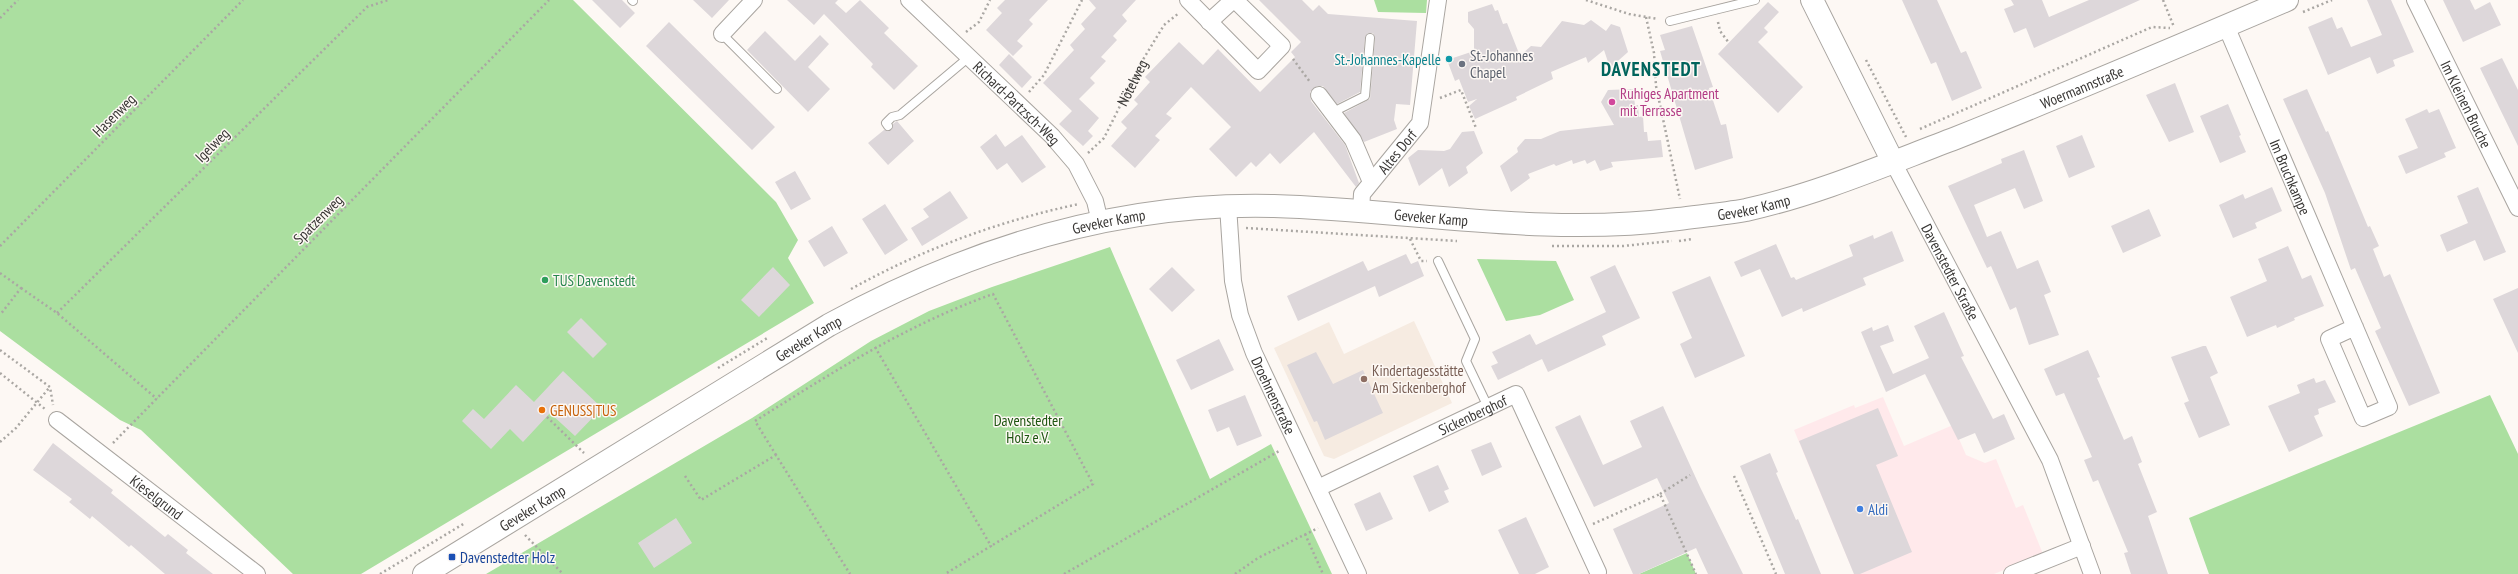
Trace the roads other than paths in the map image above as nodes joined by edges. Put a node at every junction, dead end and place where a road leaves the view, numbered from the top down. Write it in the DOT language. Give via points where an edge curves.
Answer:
graph roads {
  1 [pos="754,0"];
  2 [pos="909,0"];
  3 [pos="1234,0"];
  4 [pos="1438,0"];
  5 [pos="1755,0"];
  6 [pos="1812,0"];
  7 [pos="2287,0"];
  8 [pos="2415,0"];
  9 [pos="1189,1"];
  10 [pos="1670,21"];
  11 [pos="1209,22"];
  12 [pos="2226,26"];
  13 [pos="722,34"];
  14 [pos="1370,38"];
  15 [pos="969,57"];
  16 [pos="777,89"];
  17 [pos="1319,95"];
  18 [pos="1333,112"];
  19 [pos="888,126"];
  20 [pos="1884,158"];
  21 [pos="1371,182"];
  22 [pos="1228,206"];
  23 [pos="2518,208"];
  24 [pos="1360,211"];
  25 [pos="1100,222"];
  26 [pos="1438,261"];
  27 [pos="2355,327"];
  28 [pos="1488,407"];
  29 [pos="57,420"];
  30 [pos="1318,488"];
  31 [pos="2082,546"];
  32 [pos="1598,572"];
  33 [pos="257,574"];
  34 [pos="424,574"];
  35 [pos="1358,574"];
  36 [pos="2012,574"];
  37 [pos="2092,574"];
  1 -- 13 [label="street"];
  2 -- 15 [label="street, Richard-Partzsch-Weg"];
  3 -- 11 [label="street"];
  3 -- 11 [label="street" via="1282,46 1258,71"];
  4 -- 21 [label="street, Altes Dorf" via="1420,123"];
  5 -- 10 [label="lane"];
  6 -- 20 [label="street, Davenstedter Straße"];
  7 -- 12 [label="street, Woermannstraße"];
  8 -- 23 [label="street, Im Kleinen Bruche"];
  9 -- 11 [label="street"];
  12 -- 20 [label="street, Woermannstraße" via="2017,114 1910,144"];
  12 -- 27 [label="street, Im Bruchkampe"];
  13 -- 16 [label="lane"];
  14 -- 18 [label="lane" via="1365,96"];
  15 -- 19 [label="lane" via="900,116 892,117 886,123"];
  15 -- 25 [label="street, Richard-Partzsch-Weg" via="1052,136 1076,164 1095,201"];
  17 -- 18 [label="street, Altes Dorf"];
  18 -- 21 [label="street, Altes Dorf" via="1353,140"];
  20 -- 24 [label="street, Geveker Kamp" via="1793,197 1745,210 1631,224 1540,226"];
  20 -- 31 [label="street, Davenstedter Straße" via="2050,460"];
  21 -- 24 [label="street, Altes Dorf" via="1362,194"];
  22 -- 24 [label="street, Geveker Kamp"];
  22 -- 25 [label="street, Geveker Kamp" via="1146,214"];
  22 -- 30 [label="street, Droehnenstraße" via="1233,281 1240,315 1254,353"];
  25 -- 34 [label="street, Geveker Kamp" via="977,257 932,273 884,295 830,325"];
  26 -- 28 [label="lane" via="1475,339 1466,361"];
  27 -- 27 [label="street, Im Bruchkampe" via="2389,408 2363,418 2329,338"];
  28 -- 30 [label="street, Sickenberghof"];
  28 -- 32 [label="street, Sickenberghof" via="1516,394"];
  29 -- 33 [label="street, Kieselgrund"];
  30 -- 35 [label="street, Droehnenstraße"];
  31 -- 36 [label="street"];
  31 -- 37 [label="street, Davenstedter Straße"];
}
